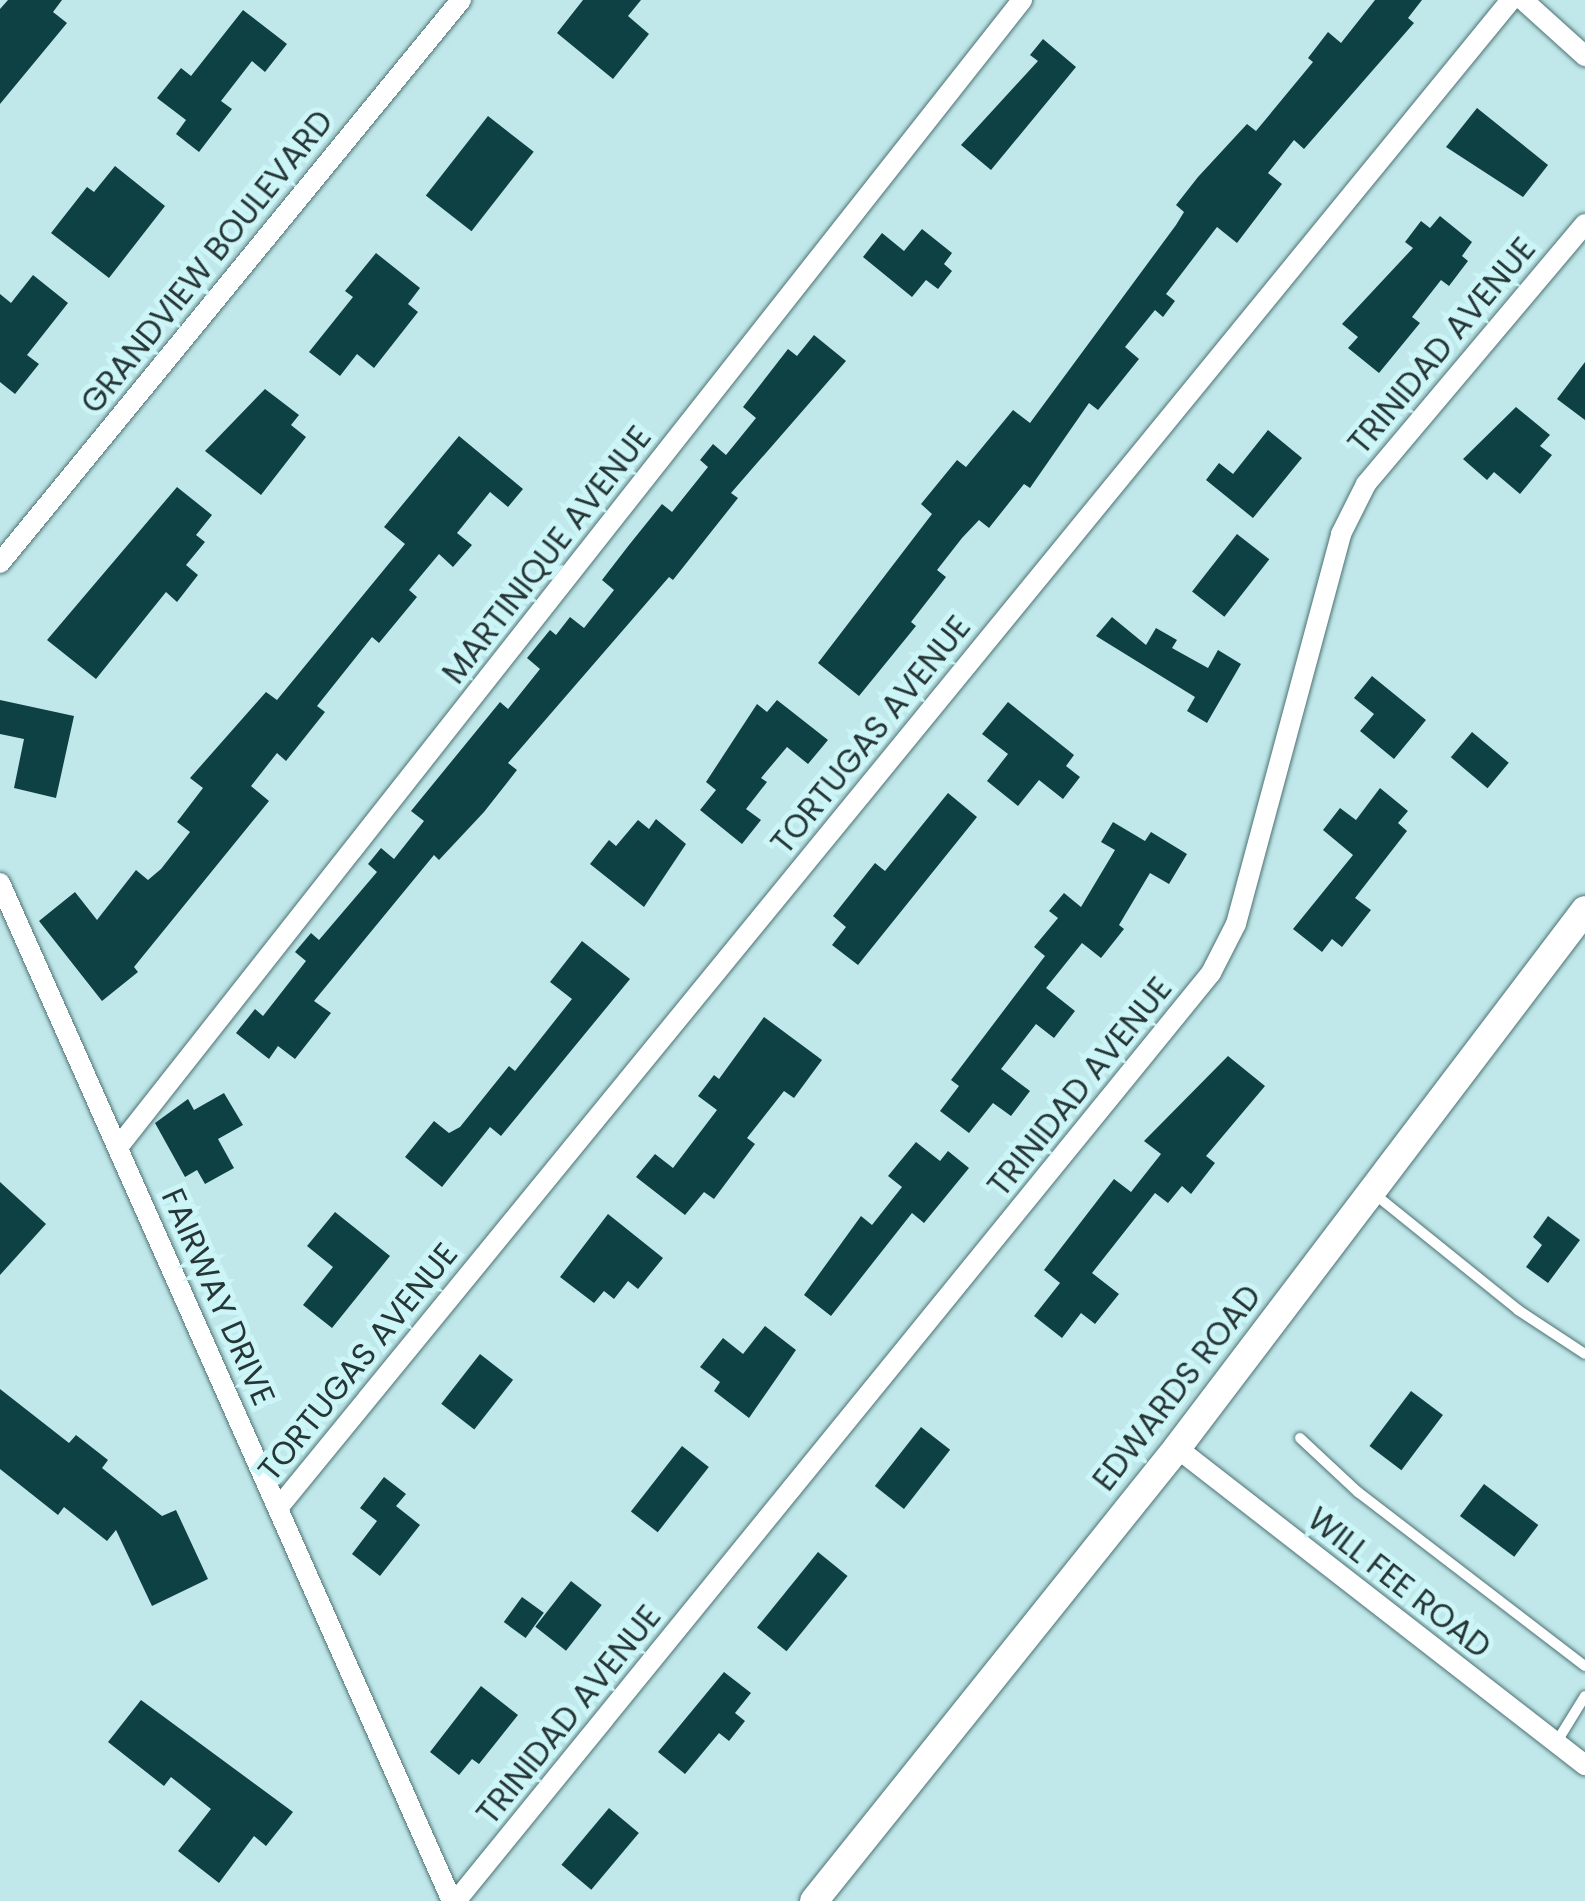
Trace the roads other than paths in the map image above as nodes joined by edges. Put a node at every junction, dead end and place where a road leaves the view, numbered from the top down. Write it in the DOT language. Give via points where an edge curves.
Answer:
graph roads {
  1 [pos="461,0"];
  2 [pos="1022,0"];
  3 [pos="1510,0"];
  4 [pos="1523,0"];
  5 [pos="1585,56"];
  6 [pos="1585,224"];
  7 [pos="0,562"];
  8 [pos="0,882"];
  9 [pos="1585,910"];
  10 [pos="120,1146"];
  11 [pos="1371,1192"];
  12 [pos="1585,1354"];
  13 [pos="1300,1438"];
  14 [pos="1177,1448"];
  15 [pos="278,1508"];
  16 [pos="1585,1666"];
  17 [pos="1585,1696"];
  18 [pos="1556,1742"];
  19 [pos="1585,1765"];
  20 [pos="454,1901"];
  21 [pos="814,1901"];
  1 -- 7 [label="street, GRANDVIEW BOULEVARD"];
  2 -- 10 [label="street, MARTINIQUE AVENUE"];
  3 -- 15 [label="street, TORTUGAS AVENUE"];
  4 -- 5 [label="street"];
  6 -- 20 [label="street, TRINIDAD AVENUE" via="1366,484 1341,534 1236,924 1211,973"];
  8 -- 10 [label="street, FAIRWAY DRIVE"];
  9 -- 11 [label="main road, EDWARDS ROAD"];
  10 -- 15 [label="street, FAIRWAY DRIVE"];
  11 -- 12 [label="lane" via="1518,1310"];
  11 -- 14 [label="main road, EDWARDS ROAD"];
  13 -- 16 [label="lane" via="1358,1492"];
  14 -- 18 [label="street, WILL FEE ROAD"];
  14 -- 21 [label="main road, EDWARDS ROAD"];
  15 -- 20 [label="street, FAIRWAY DRIVE"];
  17 -- 18 [label="lane"];
  18 -- 19 [label="street, WILL FEE ROAD"];
}
